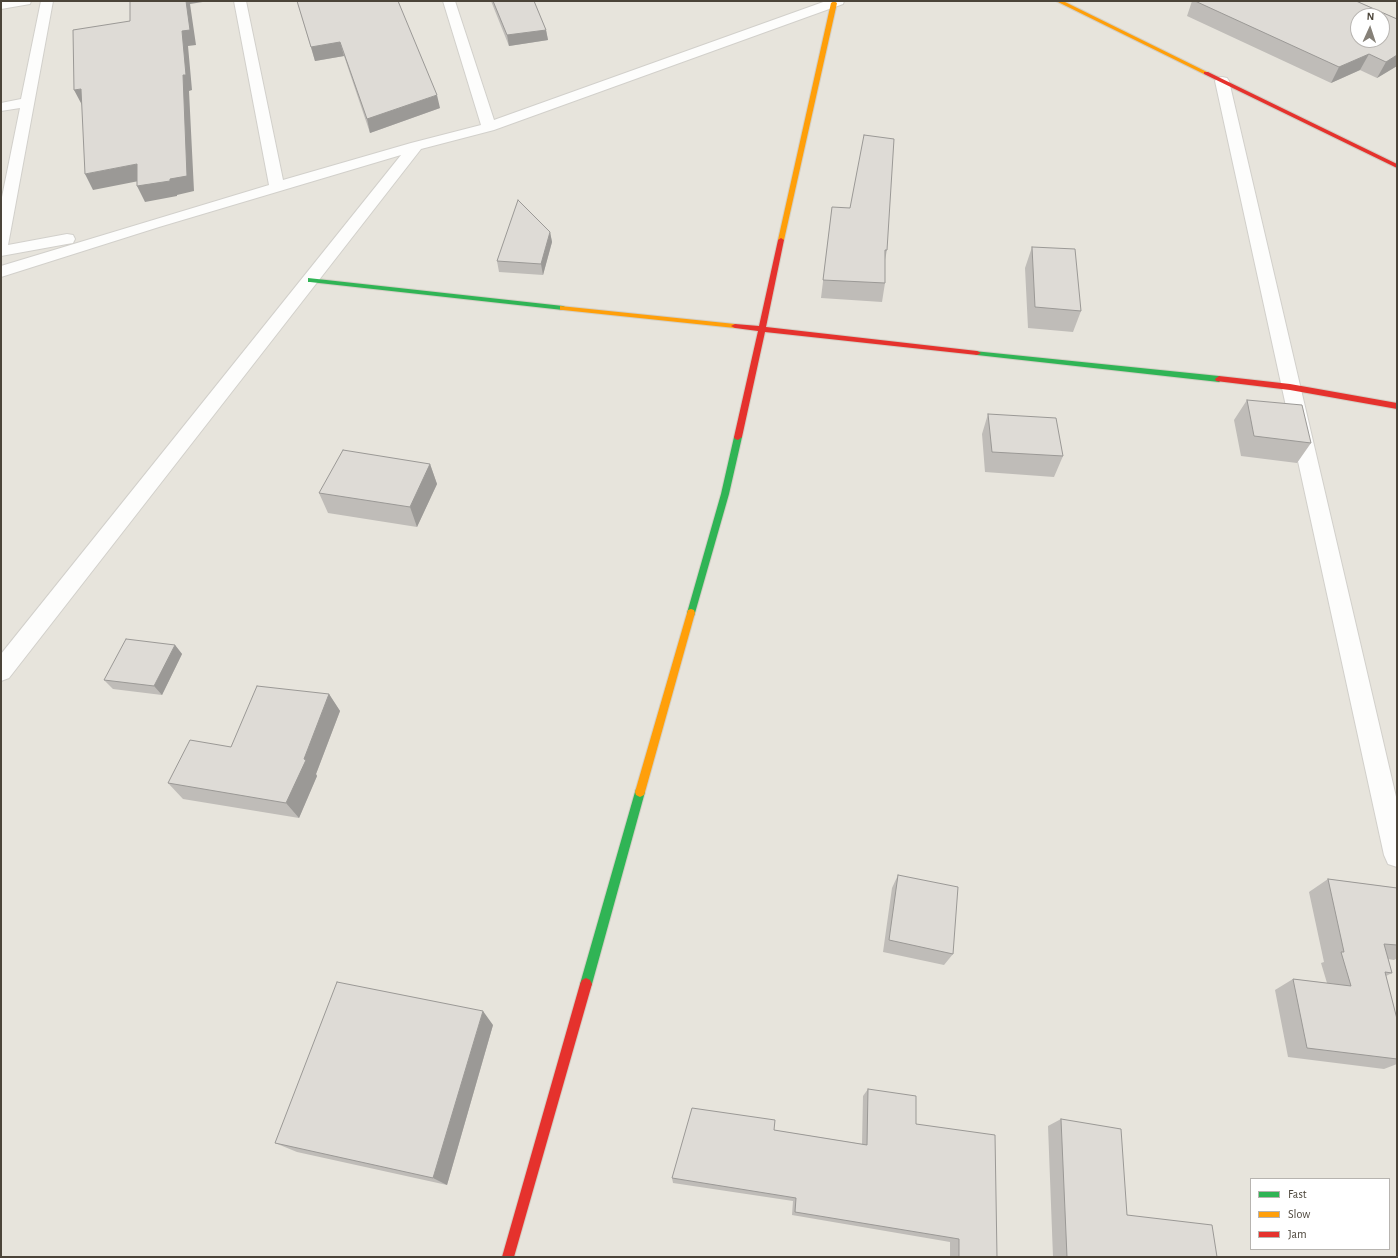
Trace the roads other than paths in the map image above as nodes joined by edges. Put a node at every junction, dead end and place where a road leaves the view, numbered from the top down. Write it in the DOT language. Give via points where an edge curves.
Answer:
graph roads {
  1 [pos="25,1"];
  2 [pos="47,1"];
  3 [pos="240,1"];
  4 [pos="449,1"];
  5 [pos="1059,1"];
  6 [pos="836,2"];
  7 [pos="1,5"];
  8 [pos="1222,81"];
  9 [pos="28,102"];
  10 [pos="1,107"];
  11 [pos="489,127"];
  12 [pos="416,146"];
  13 [pos="1397,166"];
  14 [pos="277,188"];
  15 [pos="153,224"];
  16 [pos="1,243"];
  17 [pos="1,251"];
  18 [pos="1,272"];
  19 [pos="310,280"];
  20 [pos="761,330"];
  21 [pos="1290,387"];
  22 [pos="1397,406"];
  23 [pos="1,671"];
  24 [pos="1397,855"];
  25 [pos="508,1257"];
  1 -- 7 [label="street"];
  2 -- 9 [label="street"];
  3 -- 14 [label="street"];
  4 -- 11 [label="street"];
  5 -- 8 [label="street"];
  6 -- 11 [label="street"];
  6 -- 20 [label="street"];
  8 -- 13 [label="street"];
  8 -- 21 [label="street"];
  9 -- 10 [label="street"];
  9 -- 16 [label="street"];
  11 -- 12 [label="street"];
  12 -- 14 [label="street"];
  12 -- 19 [label="street"];
  14 -- 15 [label="street"];
  15 -- 17 [label="street"];
  15 -- 18 [label="street"];
  19 -- 20 [label="street"];
  19 -- 23 [label="street"];
  20 -- 21 [label="street"];
  20 -- 25 [label="street" via="722,501"];
  21 -- 22 [label="street"];
  21 -- 24 [label="street"];
}
